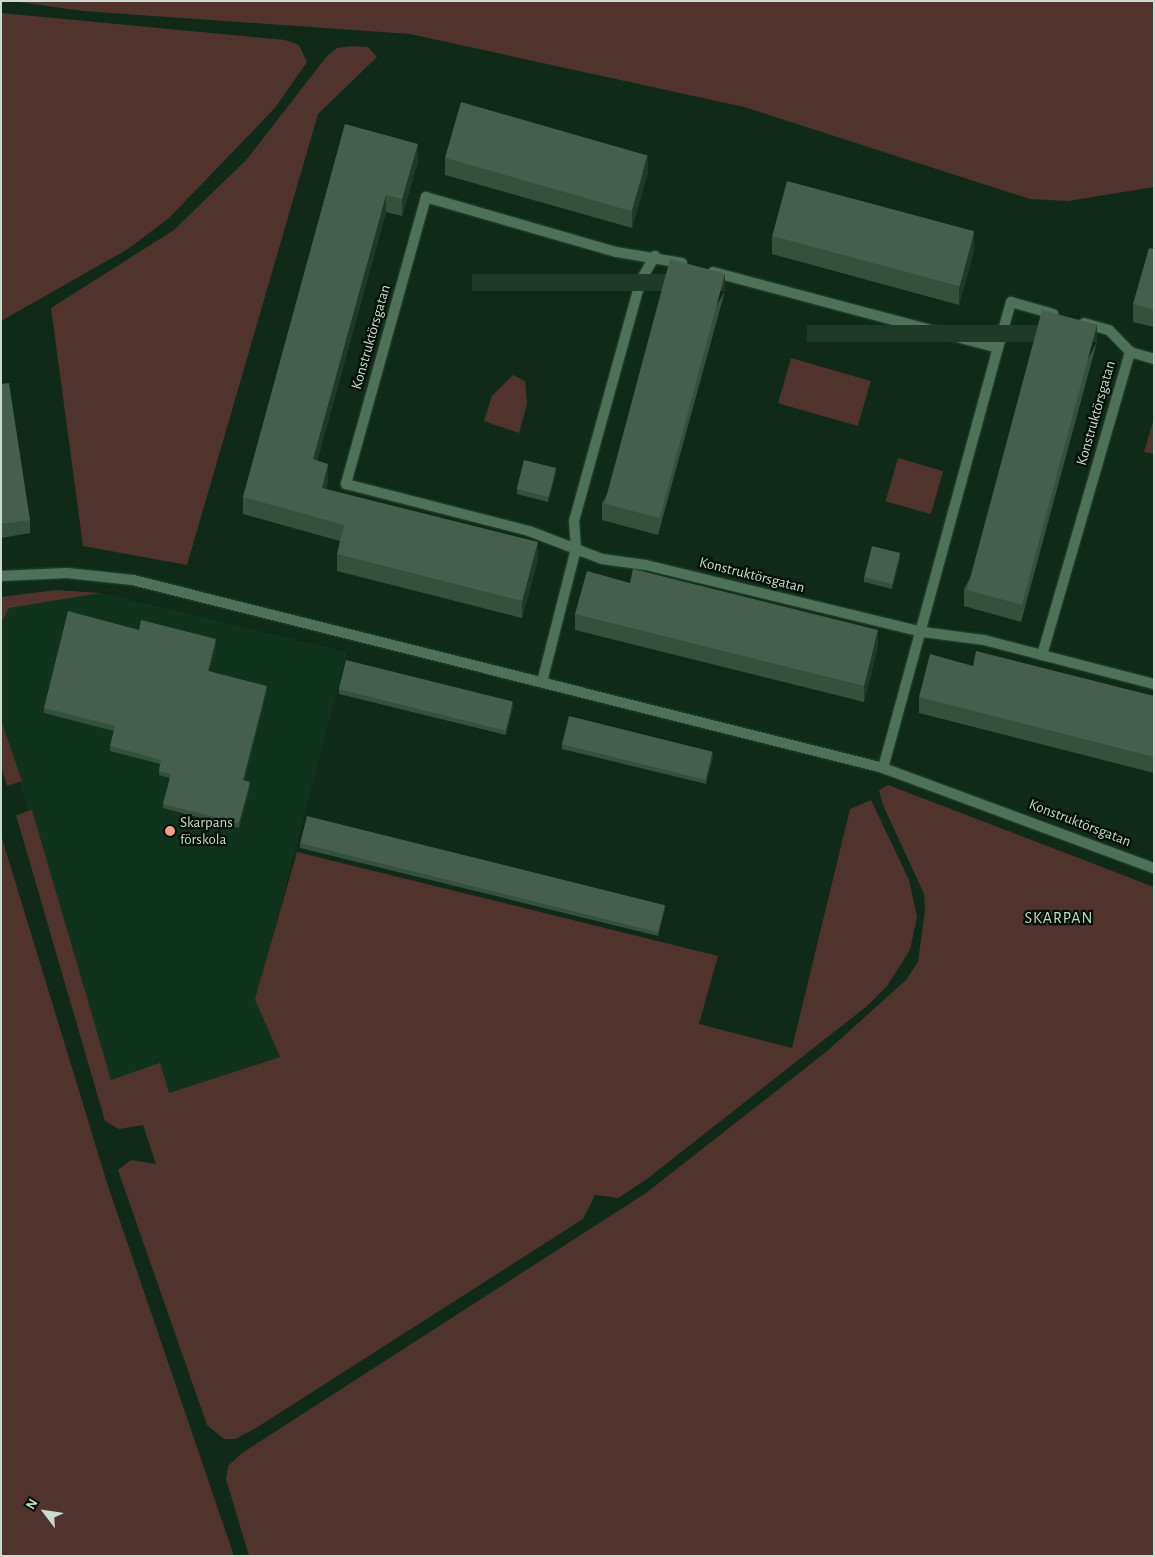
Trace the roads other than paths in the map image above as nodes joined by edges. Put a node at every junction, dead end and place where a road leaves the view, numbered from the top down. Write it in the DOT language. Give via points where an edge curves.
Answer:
graph roads {
  1 [pos="655,256"];
  2 [pos="998,348"];
  3 [pos="1130,352"];
  4 [pos="1154,359"];
  5 [pos="576,549"];
  6 [pos="1,576"];
  7 [pos="923,632"];
  8 [pos="1042,655"];
  9 [pos="542,682"];
  10 [pos="1154,684"];
  11 [pos="883,768"];
  12 [pos="1154,868"];
  1 -- 2 [label="street, Konstruktörsgatan"];
  1 -- 5 [label="street" via="640,280 574,521"];
  1 -- 5 [label="street, Konstruktörsgatan" via="616,252 426,197 348,475 346,484 529,531"];
  2 -- 3 [label="street, Konstruktörsgatan" via="1011,302 1109,330"];
  2 -- 7 [label="street, Konstruktörsgatan"];
  3 -- 4 [label="street, Konstruktörsgatan"];
  3 -- 8 [label="street, Konstruktörsgatan"];
  5 -- 7 [label="street, Konstruktörsgatan" via="602,559 646,565"];
  5 -- 9 [label="street"];
  6 -- 9 [label="street, Konstruktörsgatan" via="67,574 133,580"];
  7 -- 8 [label="street, Konstruktörsgatan" via="984,640"];
  7 -- 11 [label="street, Konstruktörsgatan"];
  8 -- 10 [label="street, Konstruktörsgatan"];
  9 -- 11 [label="street, Konstruktörsgatan"];
  11 -- 12 [label="street, Konstruktörsgatan"];
}
